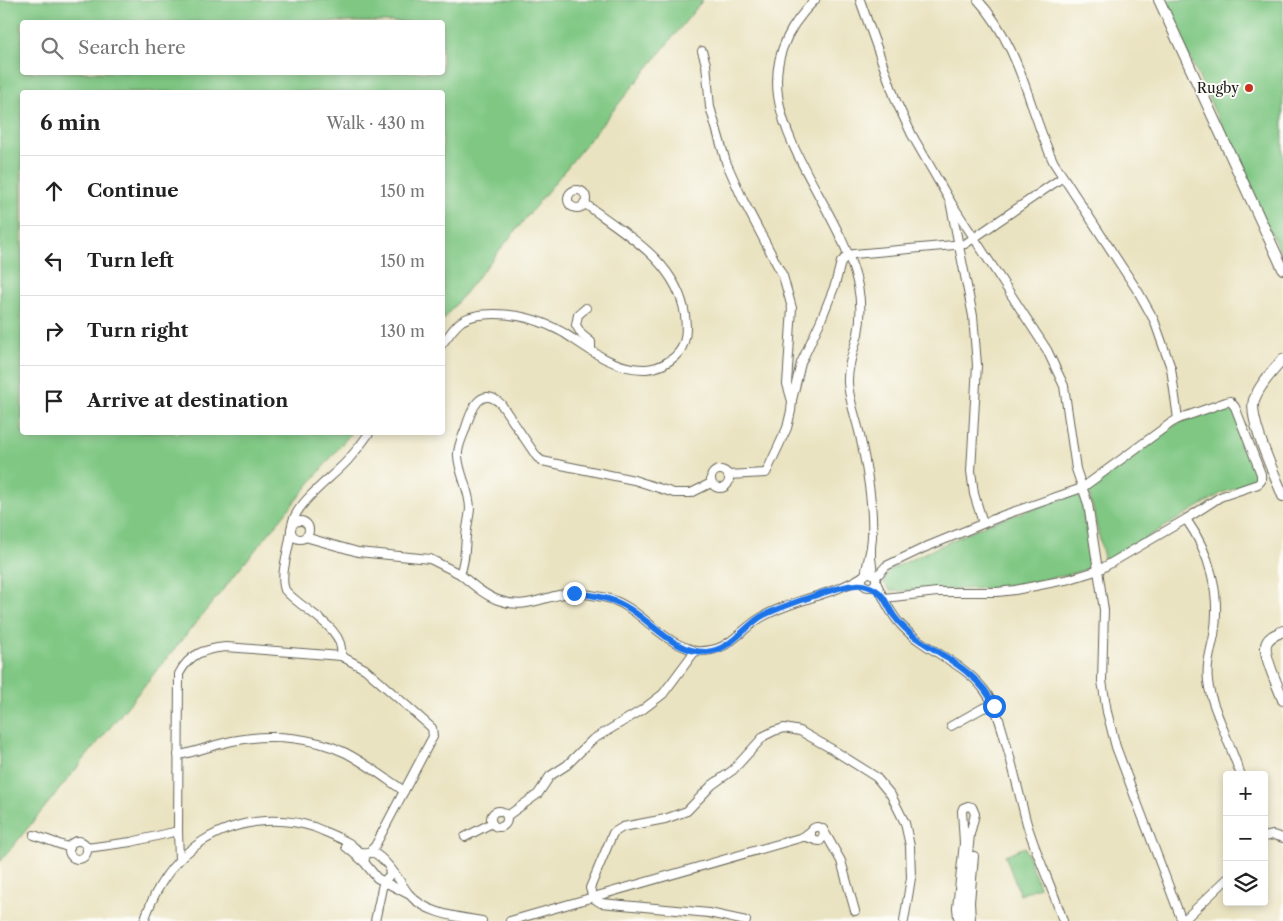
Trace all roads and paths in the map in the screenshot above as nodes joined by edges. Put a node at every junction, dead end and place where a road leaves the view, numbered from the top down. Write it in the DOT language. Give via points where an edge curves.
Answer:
graph roads {
  1 [pos="816,0"];
  2 [pos="860,0"];
  3 [pos="978,0"];
  4 [pos="1159,0"];
  5 [pos="702,51"];
  6 [pos="1063,177"];
  7 [pos="950,201"];
  8 [pos="584,203"];
  9 [pos="975,238"];
  10 [pos="958,245"];
  11 [pos="848,255"];
  12 [pos="1283,269"];
  13 [pos="586,308"];
  14 [pos="445,340"];
  15 [pos="591,351"];
  16 [pos="1281,363"];
  17 [pos="792,401"];
  18 [pos="1178,419"];
  19 [pos="368,435"];
  20 [pos="728,475"];
  21 [pos="711,483"];
  22 [pos="1082,488"];
  23 [pos="1283,496"];
  24 [pos="305,503"];
  25 [pos="1186,519"];
  26 [pos="983,523"];
  27 [pos="292,528"];
  28 [pos="305,532"];
  29 [pos="290,544"];
  30 [pos="871,547"];
  31 [pos="1098,570"];
  32 [pos="460,574"];
  33 [pos="864,576"];
  34 [pos="872,581"];
  35 [pos="842,587"];
  36 [pos="884,598"];
  37 [pos="1283,631"];
  38 [pos="695,651"];
  39 [pos="341,656"];
  40 [pos="1283,700"];
  41 [pos="994,706"];
  42 [pos="951,726"];
  43 [pos="178,755"];
  44 [pos="1239,771"];
  45 [pos="404,791"];
  46 [pos="507,816"];
  47 [pos="492,823"];
  48 [pos="178,830"];
  49 [pos="824,832"];
  50 [pos="811,834"];
  51 [pos="34,835"];
  52 [pos="1268,836"];
  53 [pos="465,837"];
  54 [pos="1283,838"];
  55 [pos="339,840"];
  56 [pos="822,840"];
  57 [pos="833,846"];
  58 [pos="70,848"];
  59 [pos="87,848"];
  60 [pos="371,852"];
  61 [pos="974,856"];
  62 [pos="179,860"];
  63 [pos="364,862"];
  64 [pos="389,868"];
  65 [pos="384,881"];
  66 [pos="1223,883"];
  67 [pos="410,894"];
  68 [pos="593,898"];
  69 [pos="855,911"];
  70 [pos="144,921"];
  71 [pos="375,921"];
  72 [pos="482,921"];
  73 [pos="510,921"];
  74 [pos="746,921"];
  75 [pos="904,921"];
  76 [pos="962,921"];
  77 [pos="971,921"];
  78 [pos="1063,921"];
  79 [pos="1182,921"];
  1 -- 11 [label="street" via="798,19 784,43 778,62 777,93 790,140"];
  2 -- 7 [label="street" via="902,116"];
  3 -- 6 [label="street" via="991,16 1014,58 1050,155"];
  4 -- 12 [label="street"];
  5 -- 17 [label="street" via="710,107 726,162 788,288 793,314 787,384"];
  6 -- 9 [label="street"];
  6 -- 18 [label="street" via="1154,320 1171,368"];
  7 -- 9 [label="street"];
  7 -- 10 [label="street"];
  8 -- 15 [label="street" via="644,247 668,273 681,297 686,322 685,339 677,354 654,368 629,368"];
  9 -- 10 [label="street"];
  9 -- 22 [label="street" via="1048,350 1062,379"];
  10 -- 11 [label="street"];
  10 -- 26 [label="street" via="976,343 970,471"];
  11 -- 17 [label="street" via="841,262 801,363"];
  11 -- 30 [label="street" via="858,287 860,313 848,382 861,439 872,514"];
  13 -- 15 [label="street" via="578,315 576,325 590,342"];
  14 -- 15 [label="street" via="458,324 469,318 504,314 533,319 562,332"];
  16 -- 23 [label="street" via="1256,395 1253,412"];
  17 -- 20 [label="street" via="787,428 766,473"];
  18 -- 22 [label="street"];
  18 -- 25 [label="street" via="1226,402 1233,403 1262,474 1258,484 1220,496"];
  19 -- 24 [label="street"];
  20 -- 21 [label="street" via="728,484 724,488"];
  20 -- 21 [label="street" via="724,470 717,470 712,473"];
  21 -- 32 [label="street" via="691,493 674,493 634,480 542,461 501,404 493,398 482,399 472,408 458,456 470,509"];
  22 -- 26 [label="street"];
  22 -- 31 [label="street" via="1088,504"];
  24 -- 27 [label="street" via="295,516"];
  24 -- 28 [label="street" via="302,510"];
  25 -- 31 [label="street"];
  25 -- 44 [label="street" via="1205,552 1214,583 1216,618 1208,661 1208,682"];
  26 -- 34 [label="street" via="886,566"];
  27 -- 28 [label="street" via="295,537"];
  27 -- 28 [label="street" via="298,521"];
  27 -- 29 [label="street"];
  28 -- 29 [label="street"];
  28 -- 32 [label="street" via="358,552 430,559"];
  29 -- 39 [label="street" via="283,580 285,590 334,632 342,644"];
  30 -- 33 [label="street"];
  30 -- 34 [label="street"];
  31 -- 36 [label="street" via="1015,590 937,592"];
  31 -- 79 [label="street" via="1104,615 1102,681 1107,712 1116,747"];
  32 -- 38 [label="street" via="492,598 508,603 537,602 574,593 613,600 673,642"];
  33 -- 34 [label="street" via="869,573"];
  33 -- 35 [label="street"];
  34 -- 35 [label="street"];
  34 -- 36 [label="street"];
  35 -- 38 [label="street" via="763,616 718,649"];
  36 -- 41 [label="street" via="901,624 975,679"];
  37 -- 40 [label="street" via="1271,637 1265,650"];
  38 -- 46 [label="street" via="663,694 592,740 567,765 550,776 538,794"];
  39 -- 43 [label="street" via="226,647 193,656 179,674"];
  39 -- 45 [label="street" via="365,670 432,728 433,737"];
  41 -- 42 [label="street" via="983,708"];
  41 -- 78 [label="street" via="1028,826"];
  43 -- 45 [label="street" via="238,740 293,738 341,751"];
  43 -- 48 [label="street"];
  45 -- 60 [label="street"];
  46 -- 47 [label="street" via="508,822 502,827"];
  46 -- 47 [label="street" via="501,811 496,812 491,818"];
  47 -- 53 [label="street"];
  48 -- 59 [label="street" via="131,842"];
  48 -- 62 [label="street"];
  49 -- 50 [label="street" via="814,827"];
  49 -- 56 [label="street"];
  49 -- 57 [label="street"];
  50 -- 56 [label="street" via="817,841"];
  50 -- 68 [label="street"];
  51 -- 58 [label="street"];
  52 -- 54 [label="street"];
  55 -- 60 [label="street" via="361,852"];
  55 -- 62 [label="street" via="302,824 254,822 214,834"];
  55 -- 63 [label="street"];
  56 -- 57 [label="street"];
  57 -- 69 [label="street"];
  58 -- 59 [label="street" via="79,841"];
  58 -- 59 [label="street" via="70,854 77,859 85,856"];
  60 -- 63 [label="street"];
  60 -- 64 [label="street" via="379,855"];
  61 -- 77 [label="street"];
  62 -- 70 [label="street" via="158,888"];
  63 -- 65 [label="street" via="374,875"];
  64 -- 65 [label="street" via="390,875"];
  64 -- 67 [label="street"];
  65 -- 67 [label="street"];
  65 -- 71 [label="street"];
  66 -- 79 [label="street"];
  67 -- 72 [label="street" via="438,912"];
  68 -- 73 [label="street"];
  68 -- 74 [label="street" via="602,903 709,913"];
  68 -- 75 [label="street" via="590,888 612,833 623,827 665,819 687,810 733,770 764,736 784,728 800,731 830,748 876,777 891,795 905,823 910,846 911,878"];
  76 -- 76 [label="street" via="975,814 968,806 962,811 964,843 957,908"];
}
